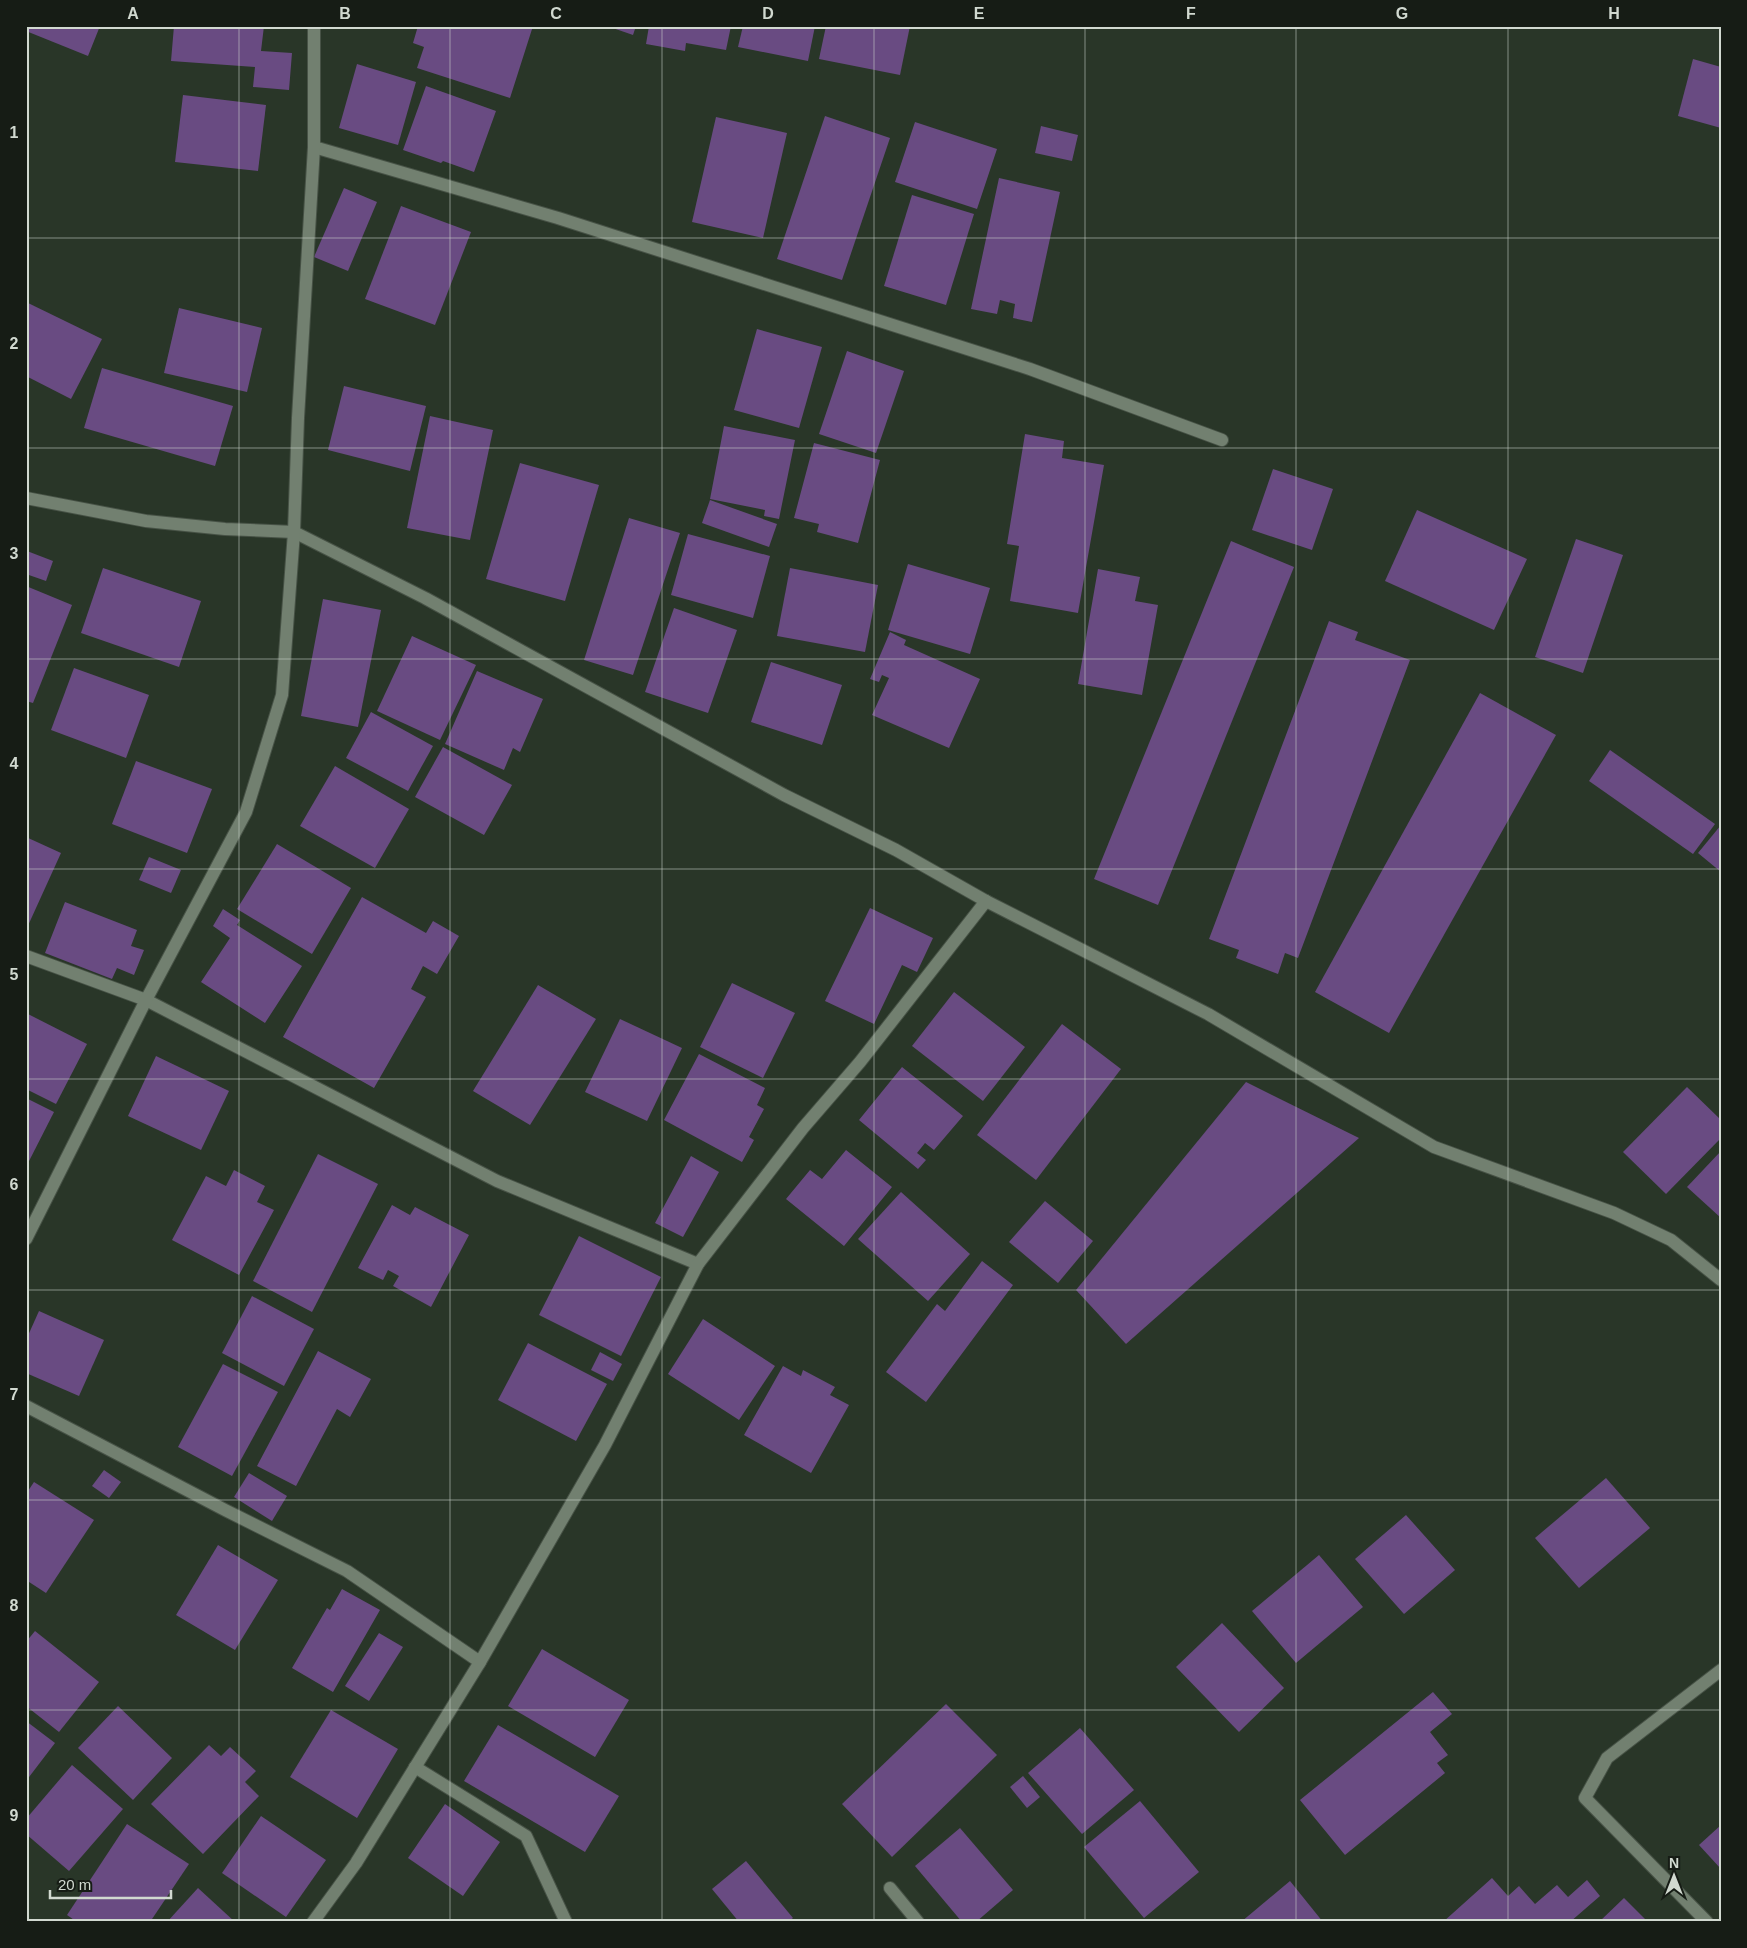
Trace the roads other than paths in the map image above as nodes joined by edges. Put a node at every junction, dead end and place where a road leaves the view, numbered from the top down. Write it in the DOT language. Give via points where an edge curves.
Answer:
graph roads {
  1 [pos="314,26"];
  2 [pos="314,147"];
  3 [pos="1222,440"];
  4 [pos="26,498"];
  5 [pos="294,532"];
  6 [pos="986,901"];
  7 [pos="26,956"];
  8 [pos="146,1000"];
  9 [pos="26,1239"];
  10 [pos="698,1264"];
  11 [pos="1721,1280"];
  12 [pos="26,1406"];
  13 [pos="480,1662"];
  14 [pos="1721,1670"];
  15 [pos="415,1767"];
  16 [pos="890,1888"];
  17 [pos="313,1922"];
  18 [pos="566,1922"];
  19 [pos="918,1922"];
  20 [pos="1707,1922"];
  1 -- 2 [label="street"];
  2 -- 3 [label="street" via="558,218 1030,369"];
  2 -- 5 [label="street"];
  4 -- 5 [label="street" via="146,521"];
  5 -- 6 [label="street" via="425,598 784,795 896,850"];
  5 -- 8 [label="street" via="282,695 246,812"];
  6 -- 10 [label="street"];
  6 -- 11 [label="street" via="1208,1014 1434,1147 1614,1213 1671,1240"];
  7 -- 8 [label="street"];
  8 -- 9 [label="street"];
  8 -- 10 [label="street" via="497,1181"];
  10 -- 13 [label="street" via="605,1445"];
  12 -- 13 [label="street" via="347,1571"];
  13 -- 15 [label="street"];
  14 -- 20 [label="street" via="1607,1758 1585,1798"];
  15 -- 17 [label="street" via="356,1863"];
  15 -- 18 [label="street" via="526,1836"];
  16 -- 19 [label="street"];
}
